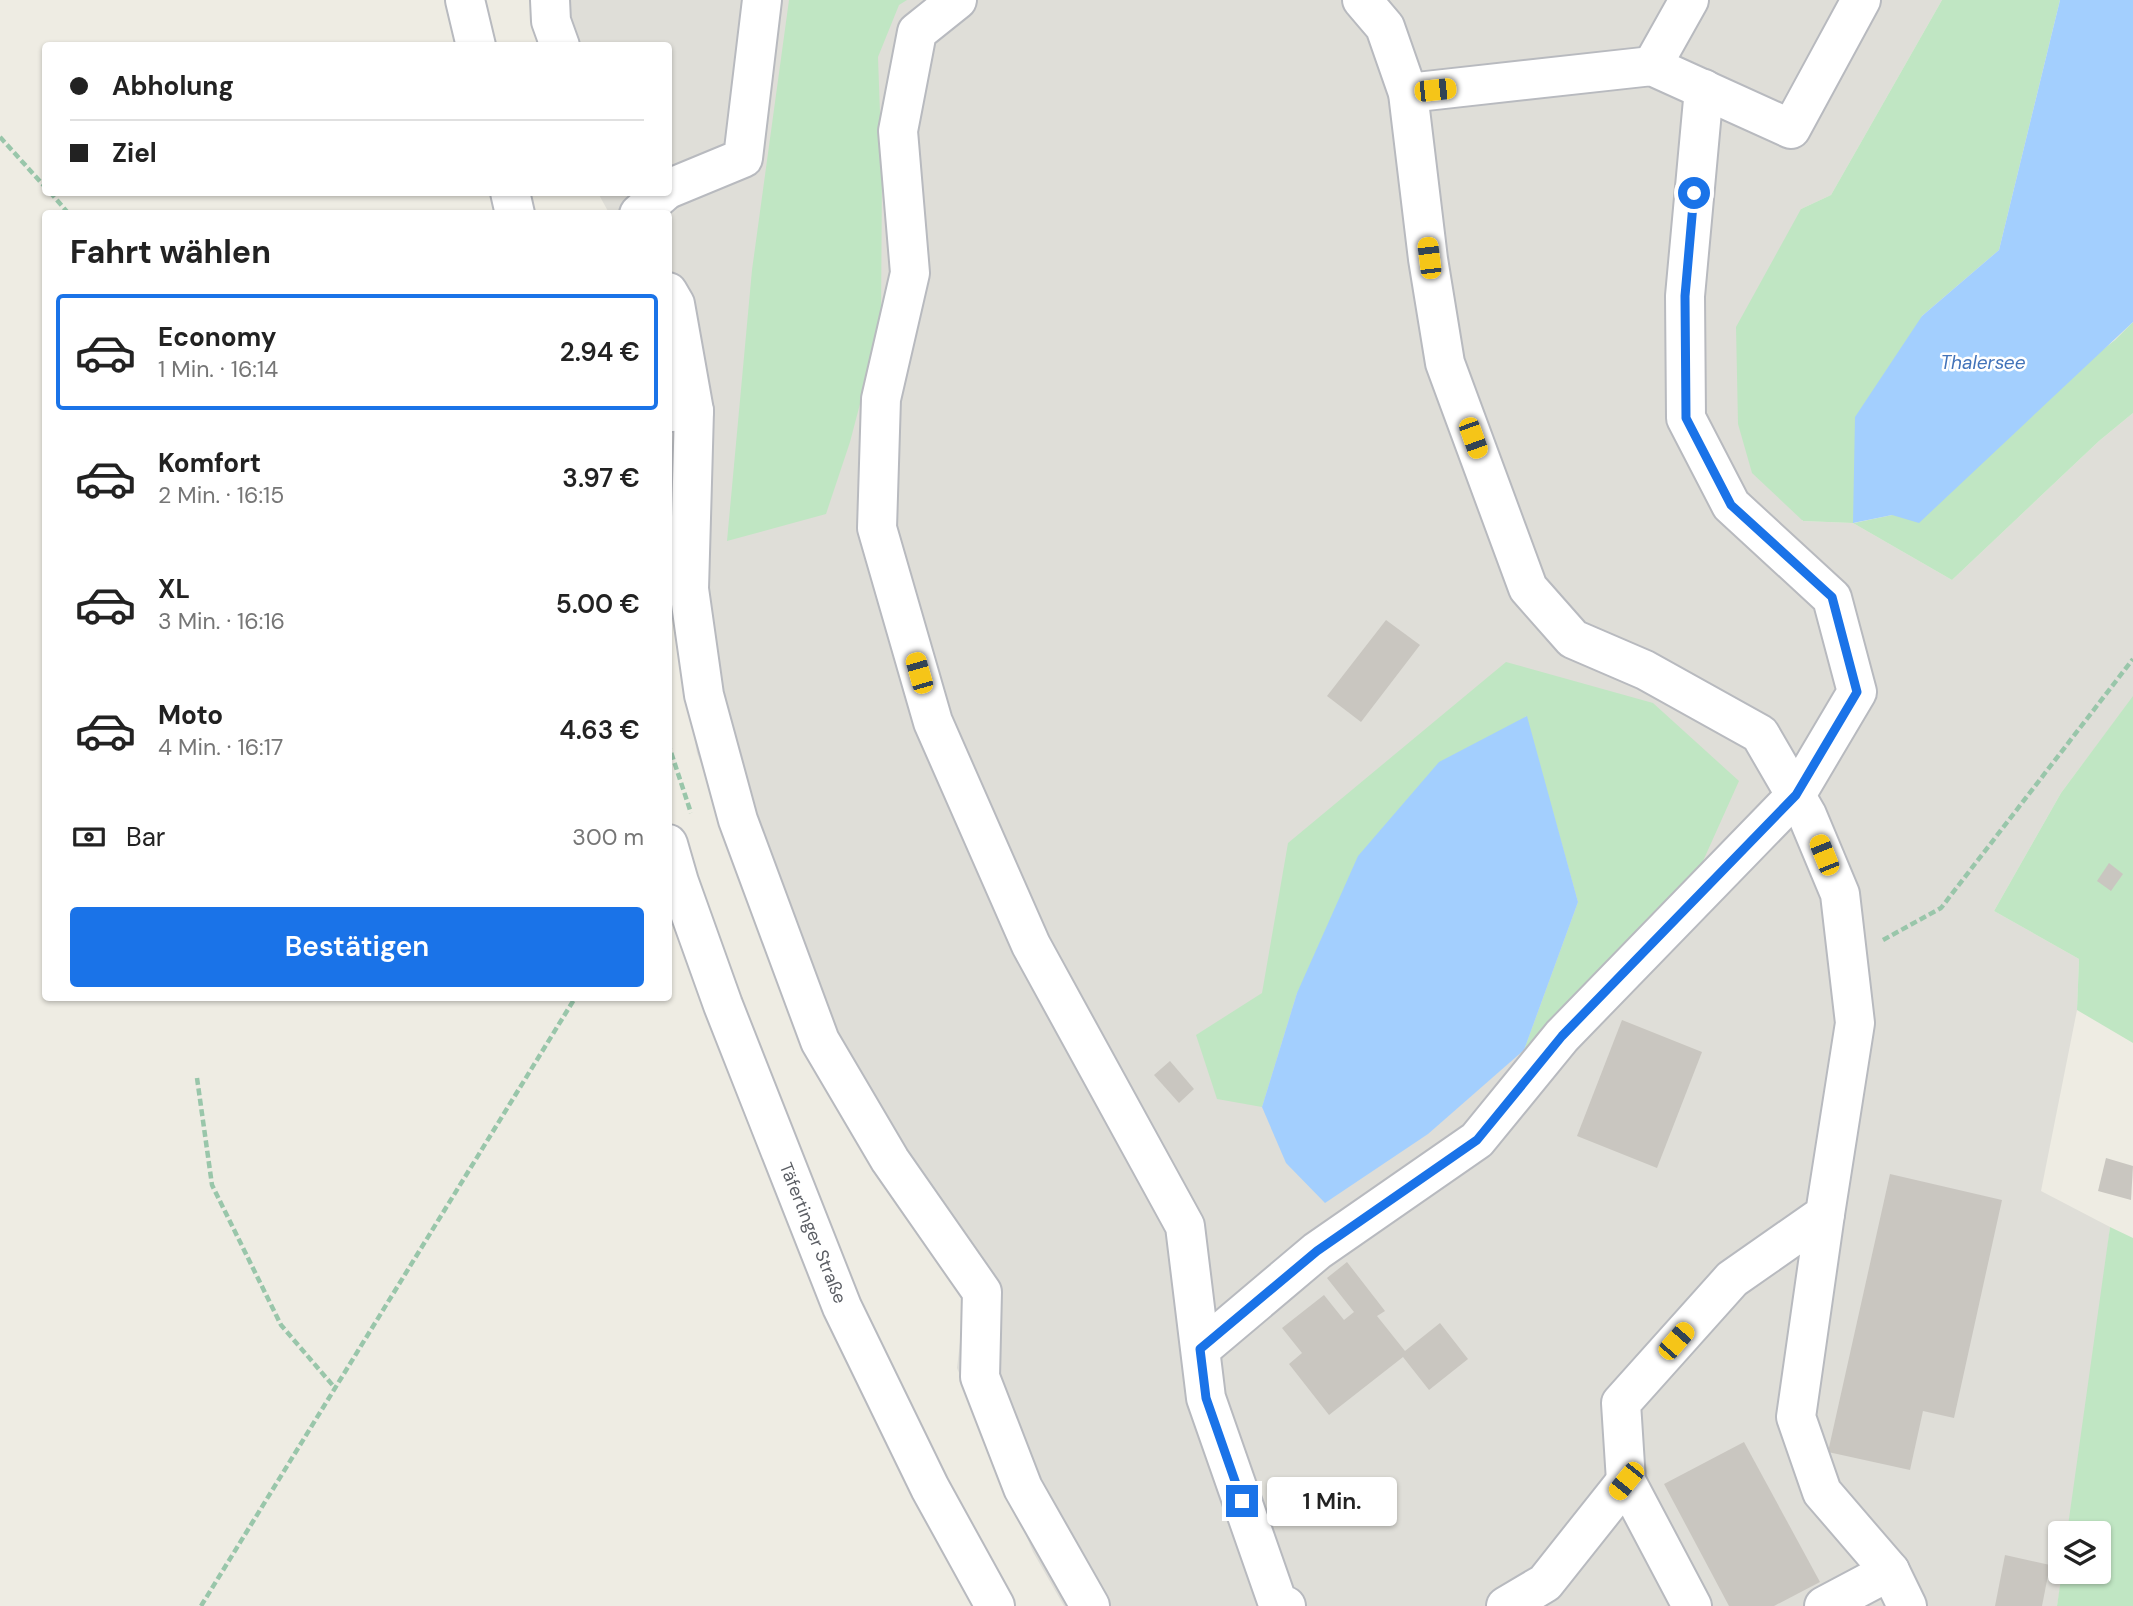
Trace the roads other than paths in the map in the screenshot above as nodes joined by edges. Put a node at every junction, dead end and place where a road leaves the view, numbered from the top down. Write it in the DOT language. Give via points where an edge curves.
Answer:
graph roads {
  1 [pos="465,0"];
  2 [pos="550,0"];
  3 [pos="762,0"];
  4 [pos="957,0"];
  5 [pos="1362,0"];
  6 [pos="1689,0"];
  7 [pos="1861,0"];
  8 [pos="475,42"];
  9 [pos="559,42"];
  10 [pos="1652,66"];
  11 [pos="1704,89"];
  12 [pos="1408,93"];
  13 [pos="672,187"];
  14 [pos="659,196"];
  15 [pos="644,210"];
  16 [pos="672,299"];
  17 [pos="682,412"];
  18 [pos="1796,795"];
  19 [pos="672,858"];
  20 [pos="1825,1214"];
  21 [pos="1200,1349"];
  22 [pos="1626,1481"];
  23 [pos="1890,1571"];
  24 [pos="995,1606"];
  25 [pos="1090,1606"];
  26 [pos="1286,1606"];
  27 [pos="1506,1606"];
  28 [pos="1692,1606"];
  29 [pos="1824,1606"];
  30 [pos="1907,1606"];
  1 -- 8 [label="street"];
  2 -- 9 [label="street"];
  3 -- 13 [label="street" via="743,158"];
  4 -- 21 [label="street" via="917,32 898,131 909,273 881,400 877,528 933,722 1031,945 1185,1226"];
  5 -- 12 [label="street" via="1385,27"];
  6 -- 10 [label="street"];
  7 -- 11 [label="street" via="1791,129"];
  10 -- 11 [label="street"];
  10 -- 12 [label="street"];
  11 -- 18 [label="street" via="1685,296 1686,418 1731,505 1832,597 1857,692"];
  12 -- 18 [label="street" via="1445,363 1528,588 1573,639 1645,670 1760,734"];
  14 -- 15 [label="street"];
  16 -- 17 [label="street"];
  17 -- 25 [label="street" via="689,589 704,695 738,820 820,1041 890,1160 982,1292 980,1377 1024,1488"];
  18 -- 20 [label="street" via="1840,894 1855,1023"];
  18 -- 21 [label="street" via="1562,1036 1477,1140 1317,1251"];
  19 -- 24 [label="street, Täfertinger Straße" via="723,1005 842,1307 930,1488"];
  20 -- 22 [label="street" via="1731,1279 1621,1403"];
  20 -- 23 [label="street" via="1796,1417 1822,1492"];
  21 -- 26 [label="street" via="1206,1398 1278,1604"];
  22 -- 27 [label="street" via="1545,1583"];
  22 -- 28 [label="street"];
  23 -- 29 [label="street"];
  23 -- 30 [label="street"];
}
